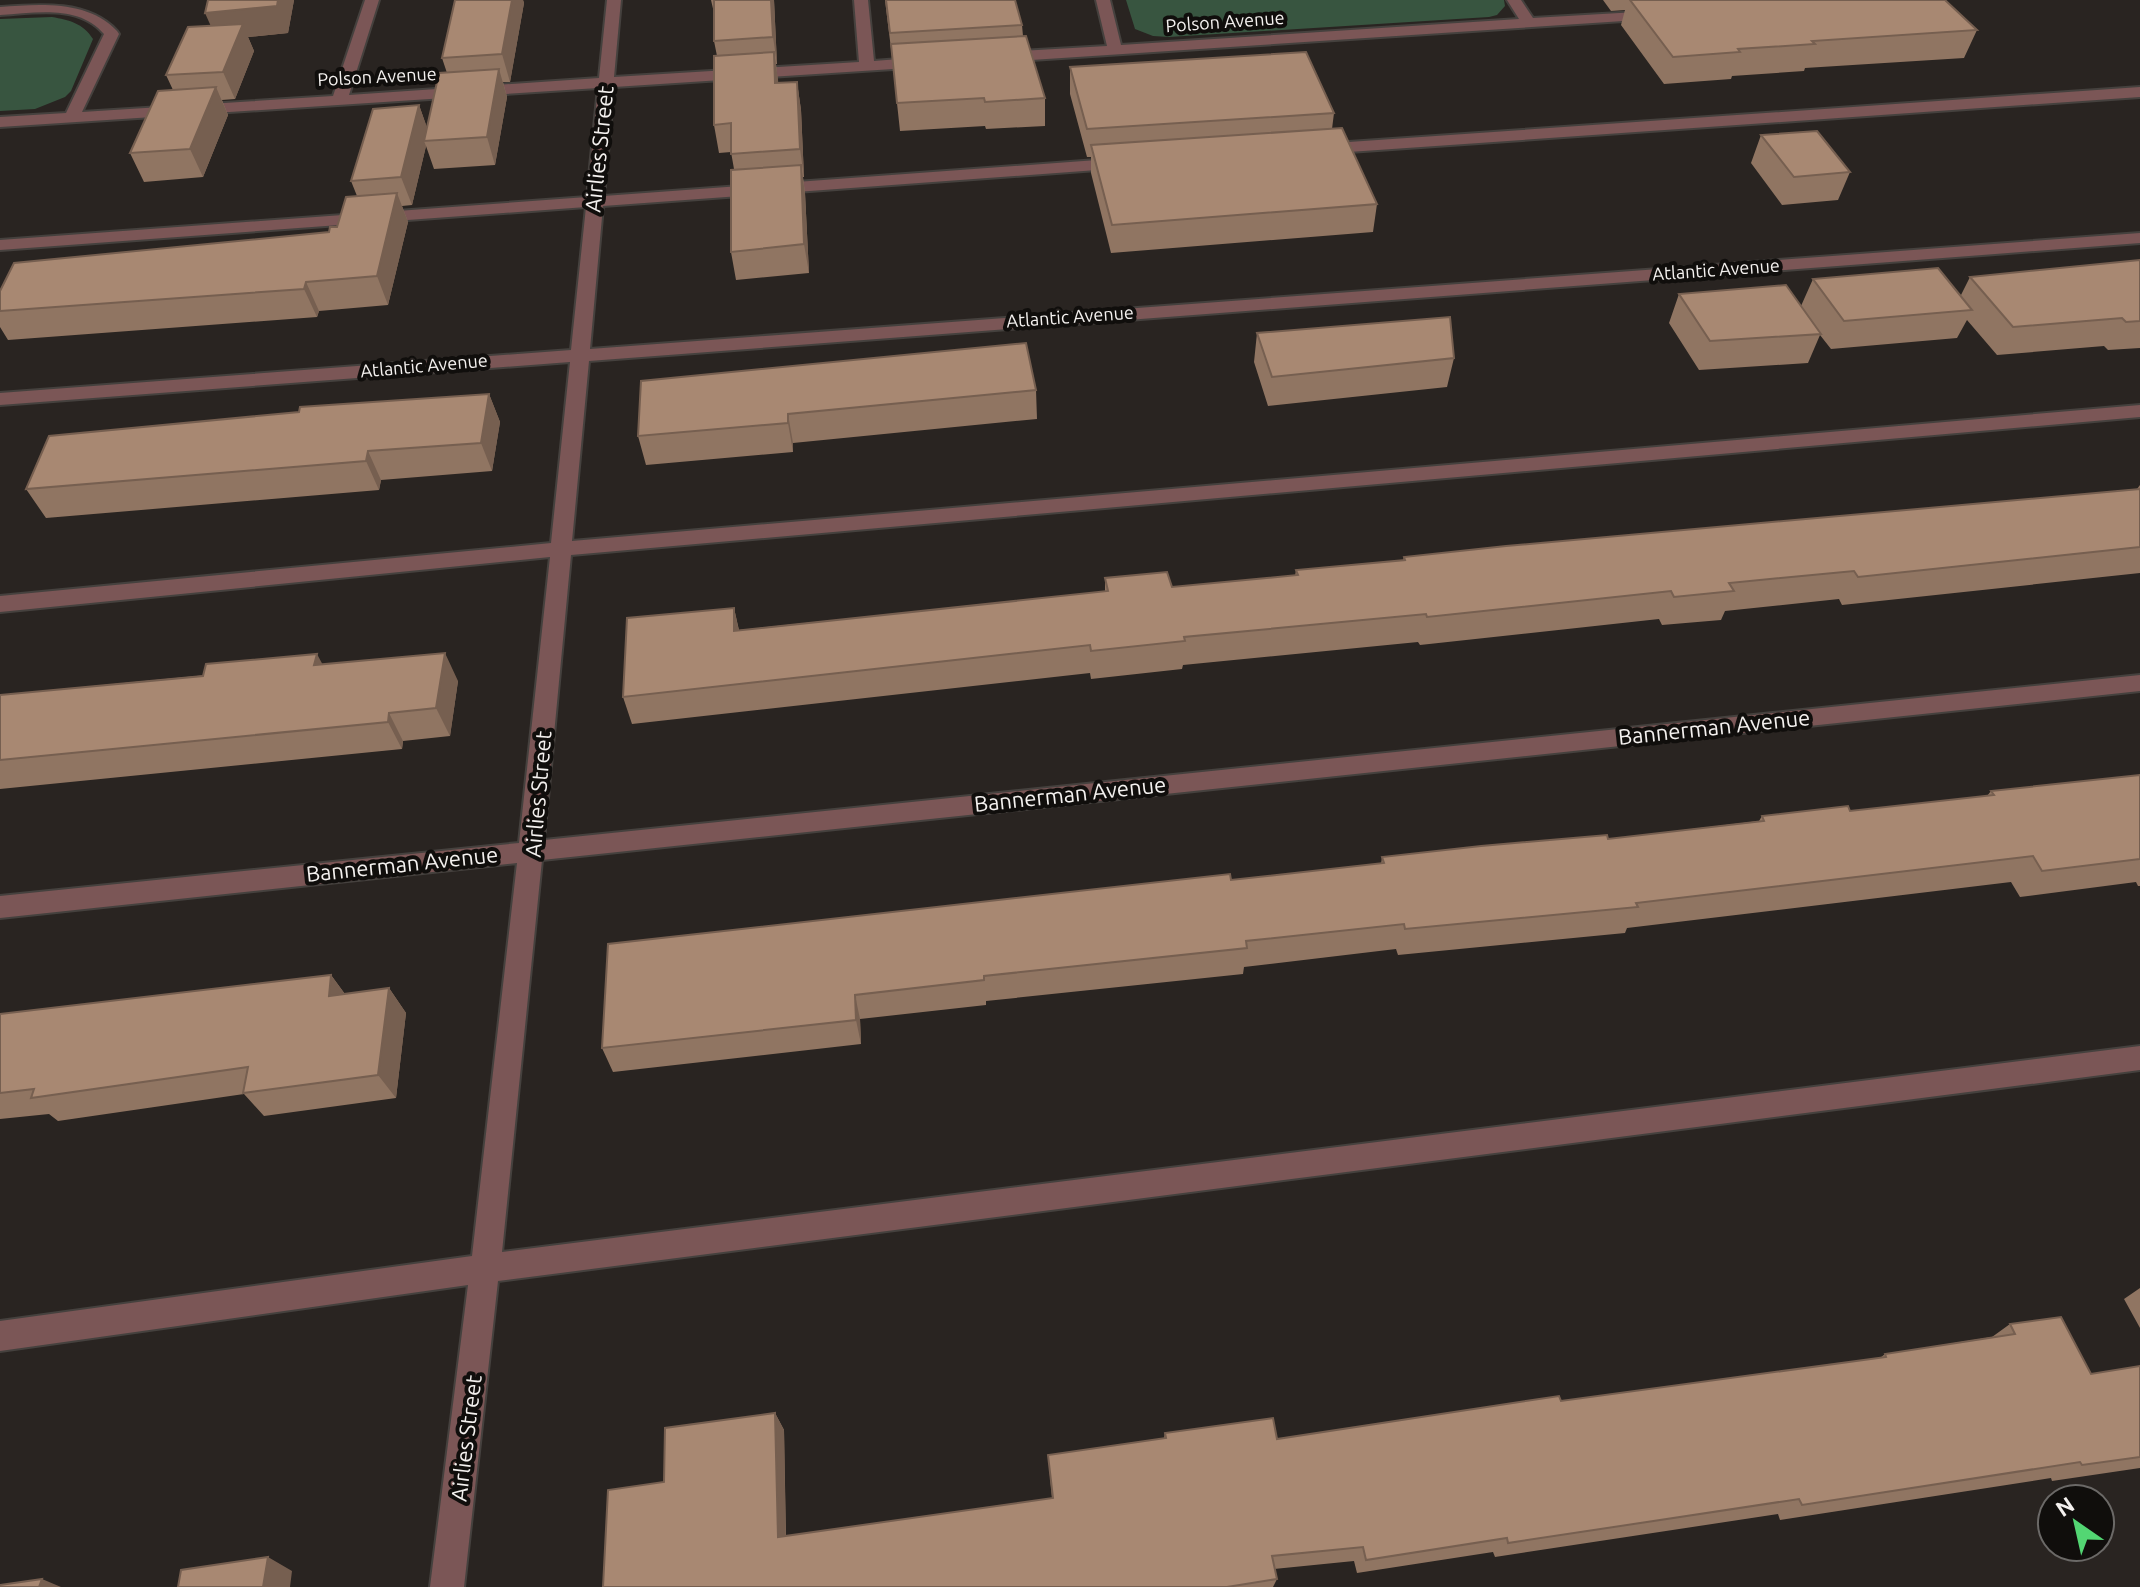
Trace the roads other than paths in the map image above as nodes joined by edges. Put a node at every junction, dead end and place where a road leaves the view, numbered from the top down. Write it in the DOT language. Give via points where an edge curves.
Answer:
graph roads {
  1 [pos="372,0"];
  2 [pos="614,0"];
  3 [pos="861,0"];
  4 [pos="1103,0"];
  5 [pos="1514,0"];
  6 [pos="0,11"];
  7 [pos="1668,14"];
  8 [pos="1529,23"];
  9 [pos="1115,49"];
  10 [pos="988,58"];
  11 [pos="943,61"];
  12 [pos="867,66"];
  13 [pos="606,84"];
  14 [pos="2140,92"];
  15 [pos="340,98"];
  16 [pos="72,117"];
  17 [pos="0,122"];
  18 [pos="1301,150"];
  19 [pos="1142,161"];
  20 [pos="594,199"];
  21 [pos="2140,238"];
  22 [pos="0,245"];
  23 [pos="579,353"];
  24 [pos="0,399"];
  25 [pos="2140,411"];
  26 [pos="561,549"];
  27 [pos="0,604"];
  28 [pos="2140,683"];
  29 [pos="533,850"];
  30 [pos="0,907"];
  31 [pos="2140,1058"];
  32 [pos="487,1268"];
  33 [pos="0,1336"];
  34 [pos="447,1587"];
  1 -- 15 [label="street"];
  2 -- 13 [label="street, Airlies Street"];
  3 -- 12 [label="street"];
  4 -- 9 [label="street"];
  5 -- 8 [label="street"];
  6 -- 16 [label="street" via="84,11 106,22 112,34"];
  7 -- 8 [label="street, Polson Avenue"];
  8 -- 9 [label="street, Polson Avenue"];
  9 -- 10 [label="street, Polson Avenue"];
  11 -- 12 [label="street, Polson Avenue"];
  12 -- 13 [label="street, Polson Avenue"];
  13 -- 15 [label="street, Polson Avenue"];
  13 -- 20 [label="street, Airlies Street"];
  14 -- 18 [label="street"];
  15 -- 16 [label="street, Polson Avenue"];
  16 -- 17 [label="street, Polson Avenue"];
  19 -- 20 [label="street"];
  20 -- 22 [label="street"];
  20 -- 23 [label="street, Airlies Street"];
  21 -- 23 [label="street, Atlantic Avenue"];
  23 -- 24 [label="street, Atlantic Avenue"];
  23 -- 26 [label="street, Airlies Street"];
  25 -- 26 [label="street"];
  26 -- 27 [label="street"];
  26 -- 29 [label="street, Airlies Street"];
  28 -- 29 [label="street, Bannerman Avenue"];
  29 -- 30 [label="street, Bannerman Avenue"];
  29 -- 32 [label="street, Airlies Street"];
  31 -- 32 [label="street"];
  32 -- 33 [label="street"];
  32 -- 34 [label="street, Airlies Street"];
}
